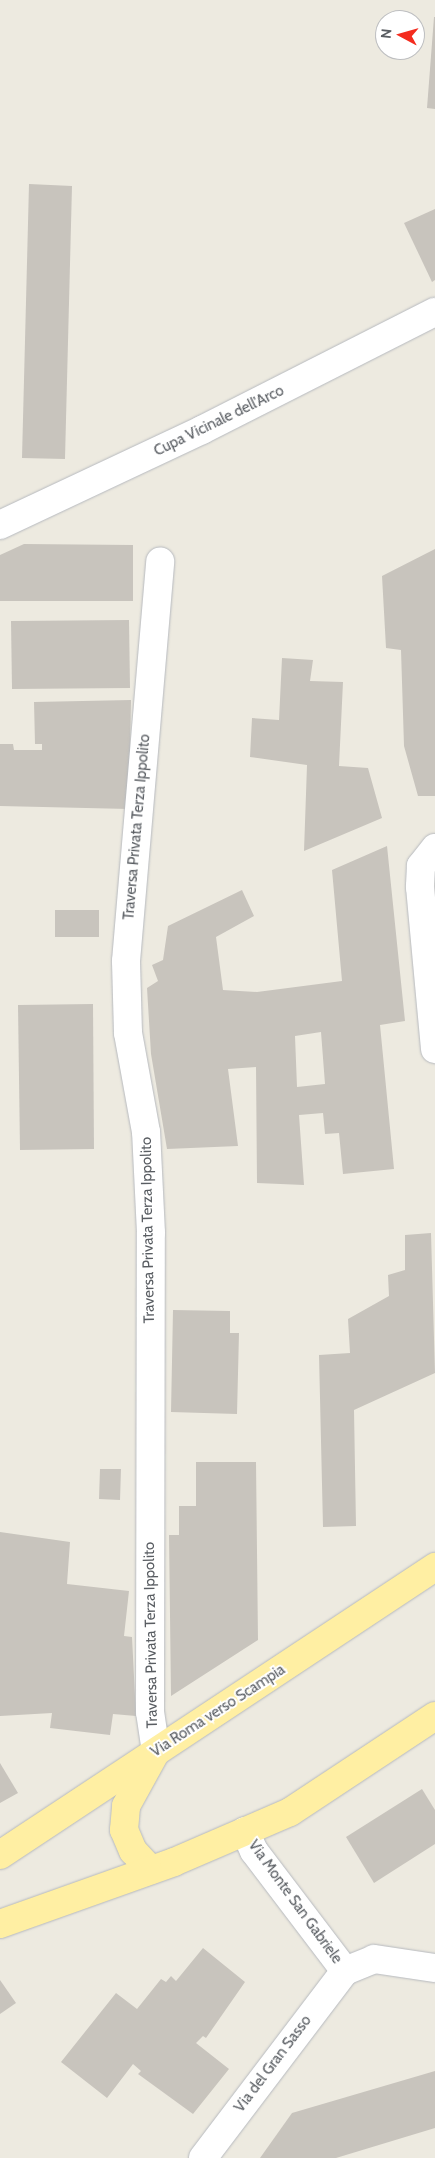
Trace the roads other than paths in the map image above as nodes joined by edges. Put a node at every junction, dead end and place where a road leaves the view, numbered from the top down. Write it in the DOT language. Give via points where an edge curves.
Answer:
graph roads {
  1 [pos="435,312"];
  2 [pos="0,525"];
  3 [pos="160,562"];
  4 [pos="435,848"];
  5 [pos="435,1049"];
  6 [pos="435,1567"];
  7 [pos="435,1716"];
  8 [pos="156,1752"];
  9 [pos="245,1831"];
  10 [pos="0,1854"];
  11 [pos="151,1870"];
  12 [pos="0,1924"];
  13 [pos="435,1968"];
  14 [pos="345,1971"];
  15 [pos="203,2158"];
  1 -- 2 [label="street, Cupa Vicinale dell'Arco" via="202,430"];
  3 -- 8 [label="street, Traversa Privata Terza Ippolito" via="126,960 128,1033 146,1132 151,1233 150,1712"];
  4 -- 5 [label="street" via="421,866 420,887"];
  6 -- 8 [label="main road, Via Roma verso Scampia"];
  7 -- 9 [label="main road" via="290,1812"];
  8 -- 10 [label="main road, Via Roma verso Scampia"];
  8 -- 11 [label="main road" via="126,1806 124,1830 133,1851"];
  9 -- 11 [label="main road"];
  9 -- 14 [label="street, Via Monte San Gabriele" via="254,1851"];
  11 -- 12 [label="main road"];
  13 -- 14 [label="street, Via Monte San Gabriele" via="374,1959"];
  14 -- 15 [label="street, Via del Gran Sasso"];
}
